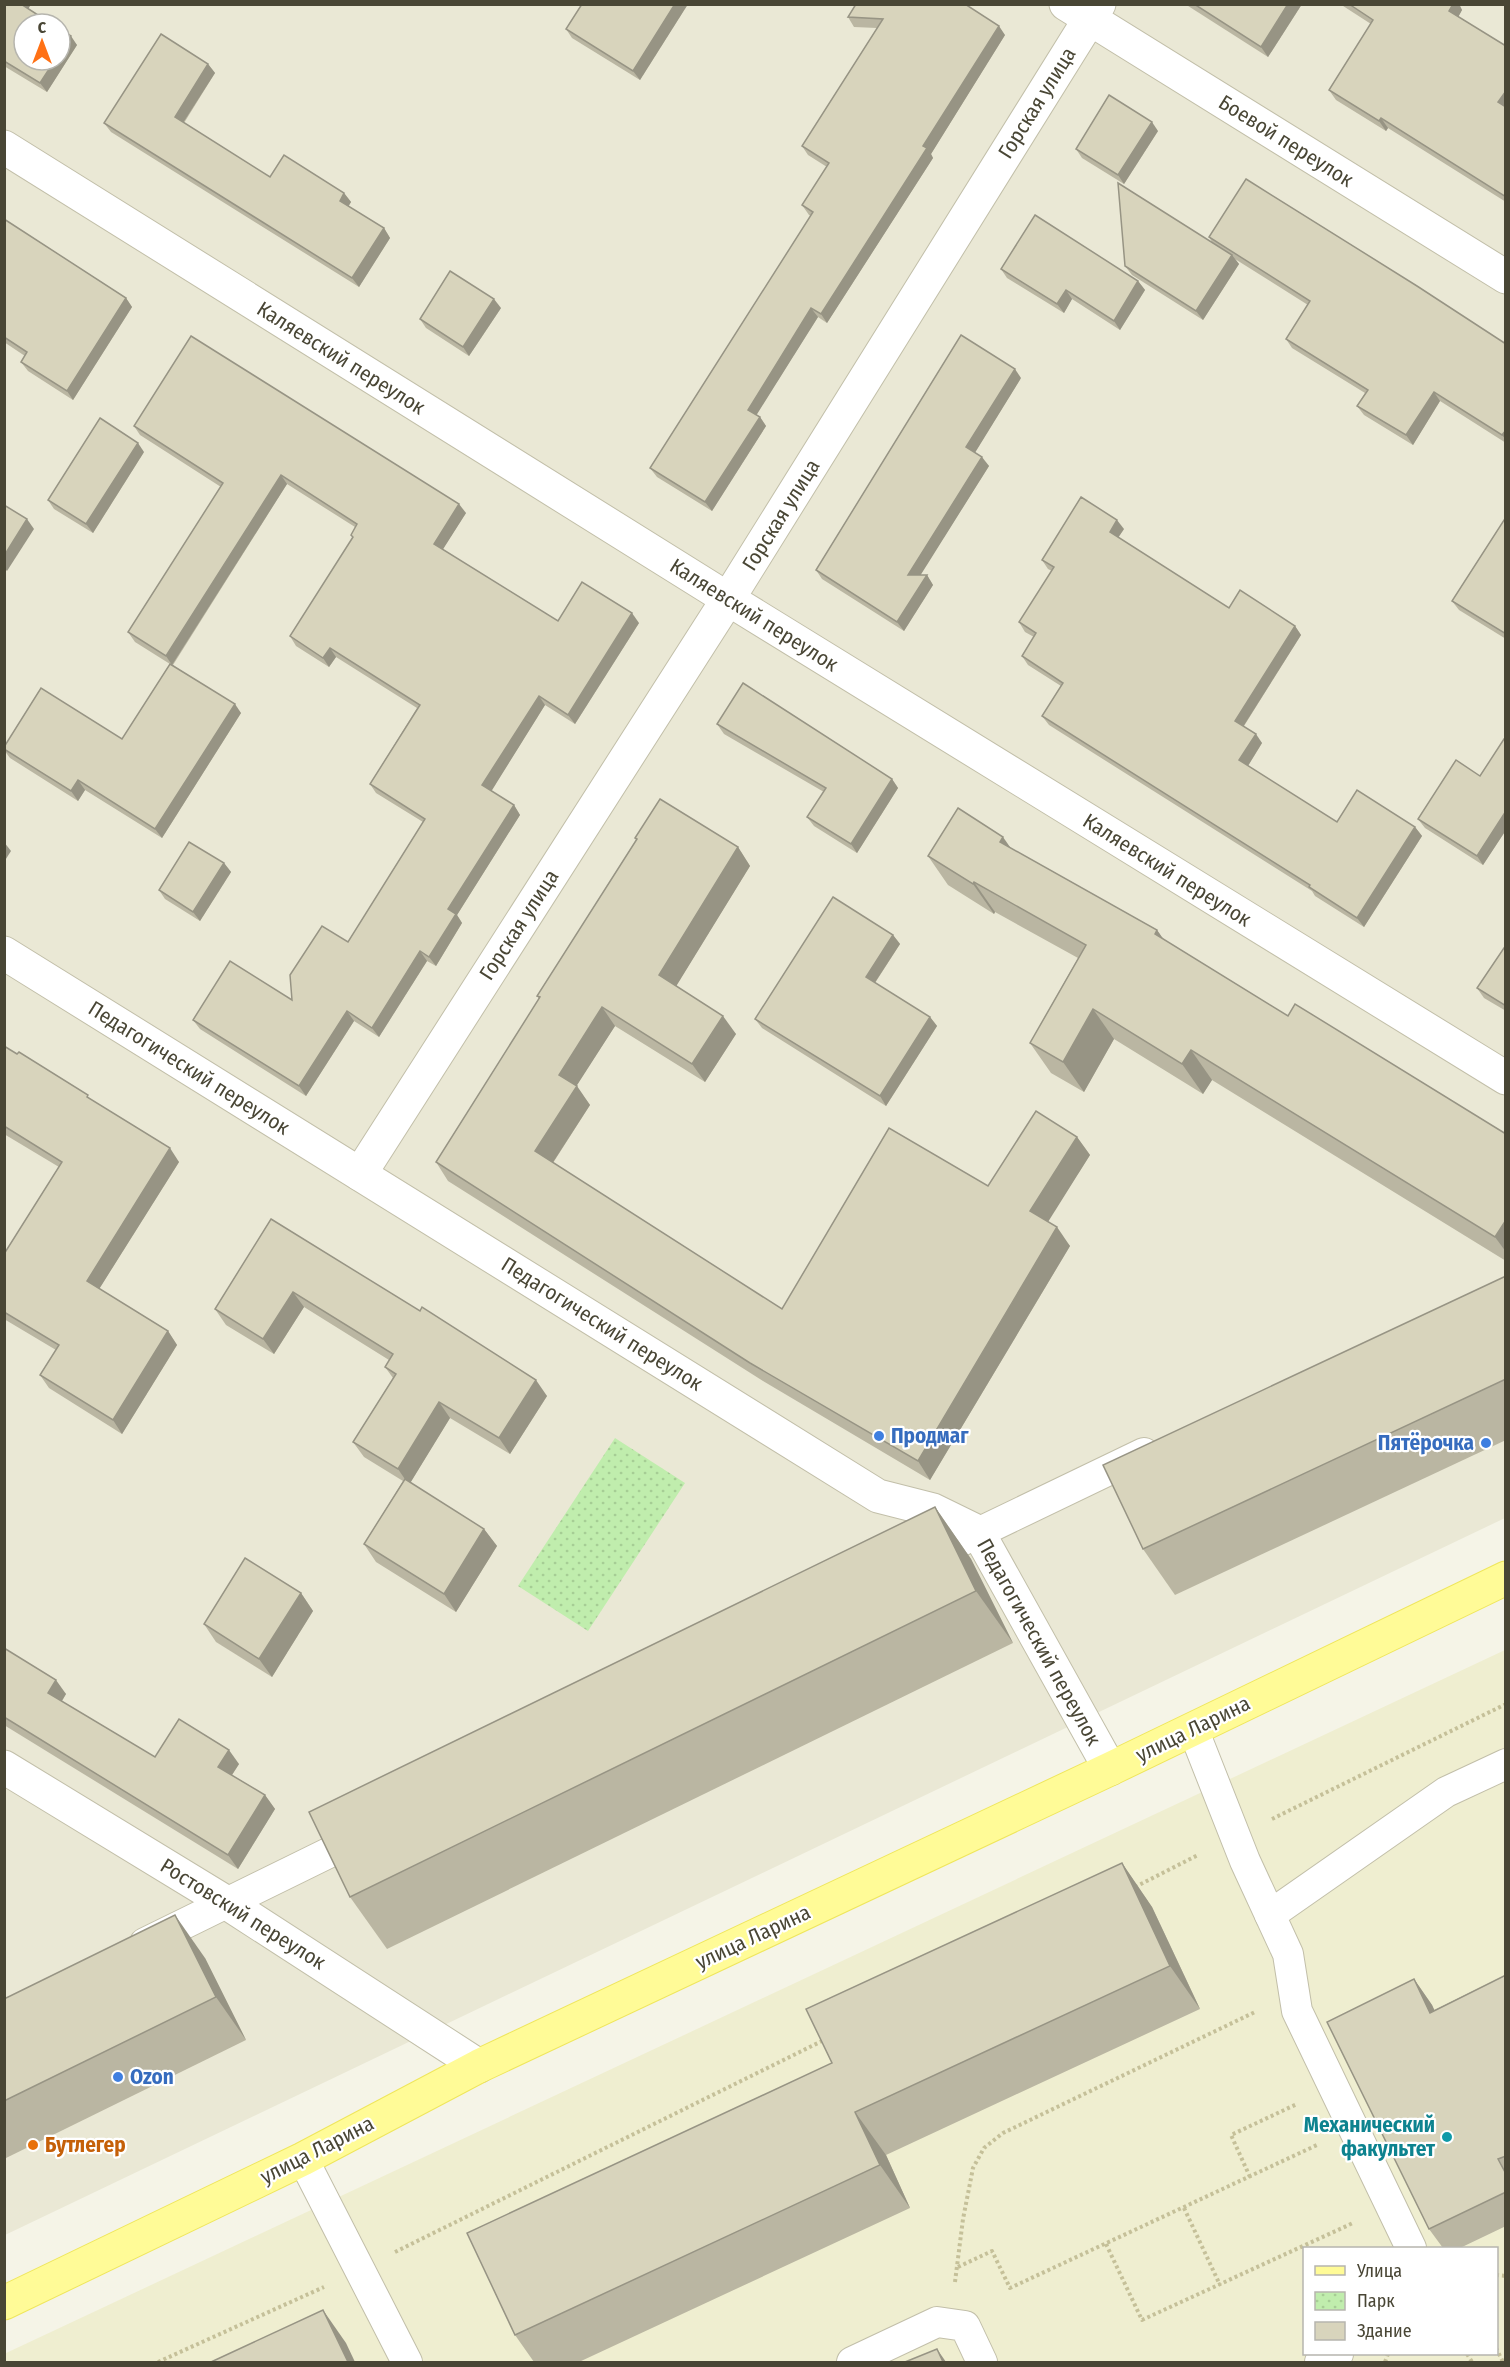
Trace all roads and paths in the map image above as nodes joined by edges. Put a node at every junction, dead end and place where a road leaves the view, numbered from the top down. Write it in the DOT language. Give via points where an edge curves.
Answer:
graph roads {
  1 [pos="1085,9"];
  2 [pos="4,147"];
  3 [pos="1506,277"];
  4 [pos="728,599"];
  5 [pos="4,953"];
  6 [pos="1506,1078"];
  7 [pos="360,1174"];
  8 [pos="1172,1440"];
  9 [pos="978,1533"];
  10 [pos="935,1554"];
  11 [pos="1506,1578"];
  12 [pos="1506,1704"];
  13 [pos="1193,1729"];
  14 [pos="1506,1764"];
  15 [pos="4,1767"];
  16 [pos="1110,1769"];
  17 [pos="388,1823"];
  18 [pos="1236,1837"];
  19 [pos="1130,1890"];
  20 [pos="227,1903"];
  21 [pos="1270,1915"];
  22 [pos="121,1954"];
  23 [pos="1294,1993"];
  24 [pos="830,2037"];
  25 [pos="479,2066"];
  26 [pos="1333,2087"];
  27 [pos="1354,2128"];
  28 [pos="303,2159"];
  29 [pos="1250,2177"];
  30 [pos="1391,2205"];
  31 [pos="1184,2208"];
  32 [pos="1106,2244"];
  33 [pos="1411,2247"];
  34 [pos="957,2268"];
  35 [pos="360,2270"];
  36 [pos="1220,2285"];
  37 [pos="4,2303"];
  38 [pos="950,2325"];
  39 [pos="1336,2355"];
  40 [pos="158,2362"];
  41 [pos="406,2362"];
  42 [pos="852,2362"];
  43 [pos="982,2362"];
  44 [pos="1320,2362"];
  1 -- 3 [label="street, Боевой переулок"];
  1 -- 4 [label="street, Горская улица"];
  2 -- 4 [label="street, Каляевский переулок"];
  4 -- 6 [label="street, Каляевский переулок"];
  4 -- 7 [label="street, Горская улица"];
  5 -- 7 [label="street, Педагогический переулок"];
  7 -- 9 [label="street, Педагогический переулок" via="878,1496 933,1510"];
  8 -- 9 [label="lane"];
  9 -- 10 [label="lane"];
  9 -- 16 [label="street, Педагогический переулок"];
  11 -- 13 [label="main road, улица Ларина"];
  12 -- 18 [label="path"];
  13 -- 16 [label="main road, улица Ларина"];
  13 -- 18 [label="lane"];
  14 -- 21 [label="lane" via="1446,1792"];
  15 -- 20 [label="street, Ростовский переулок"];
  16 -- 25 [label="main road, улица Ларина"];
  17 -- 20 [label="lane"];
  18 -- 19 [label="path"];
  18 -- 21 [label="lane"];
  20 -- 22 [label="lane"];
  20 -- 25 [label="street, Ростовский переулок"];
  21 -- 23 [label="lane" via="1288,1954"];
  23 -- 26 [label="lane" via="1297,2011"];
  23 -- 34 [label="path" via="1003,2133 984,2148 973,2168"];
  24 -- 35 [label="path"];
  25 -- 28 [label="main road, улица Ларина"];
  26 -- 27 [label="lane"];
  26 -- 29 [label="path" via="1231,2135"];
  27 -- 29 [label="path"];
  27 -- 30 [label="lane"];
  28 -- 35 [label="lane"];
  28 -- 37 [label="main road, улица Ларина"];
  29 -- 31 [label="path"];
  30 -- 33 [label="lane"];
  30 -- 36 [label="path"];
  31 -- 32 [label="path"];
  31 -- 36 [label="path"];
  32 -- 34 [label="path" via="1010,2288 992,2251"];
  32 -- 36 [label="path" via="1142,2320"];
  34 -- 38 [label="path"];
  35 -- 40 [label="path"];
  35 -- 41 [label="lane"];
  38 -- 42 [label="lane" via="937,2322"];
  38 -- 43 [label="lane" via="965,2326"];
  39 -- 44 [label="lane"];
}
